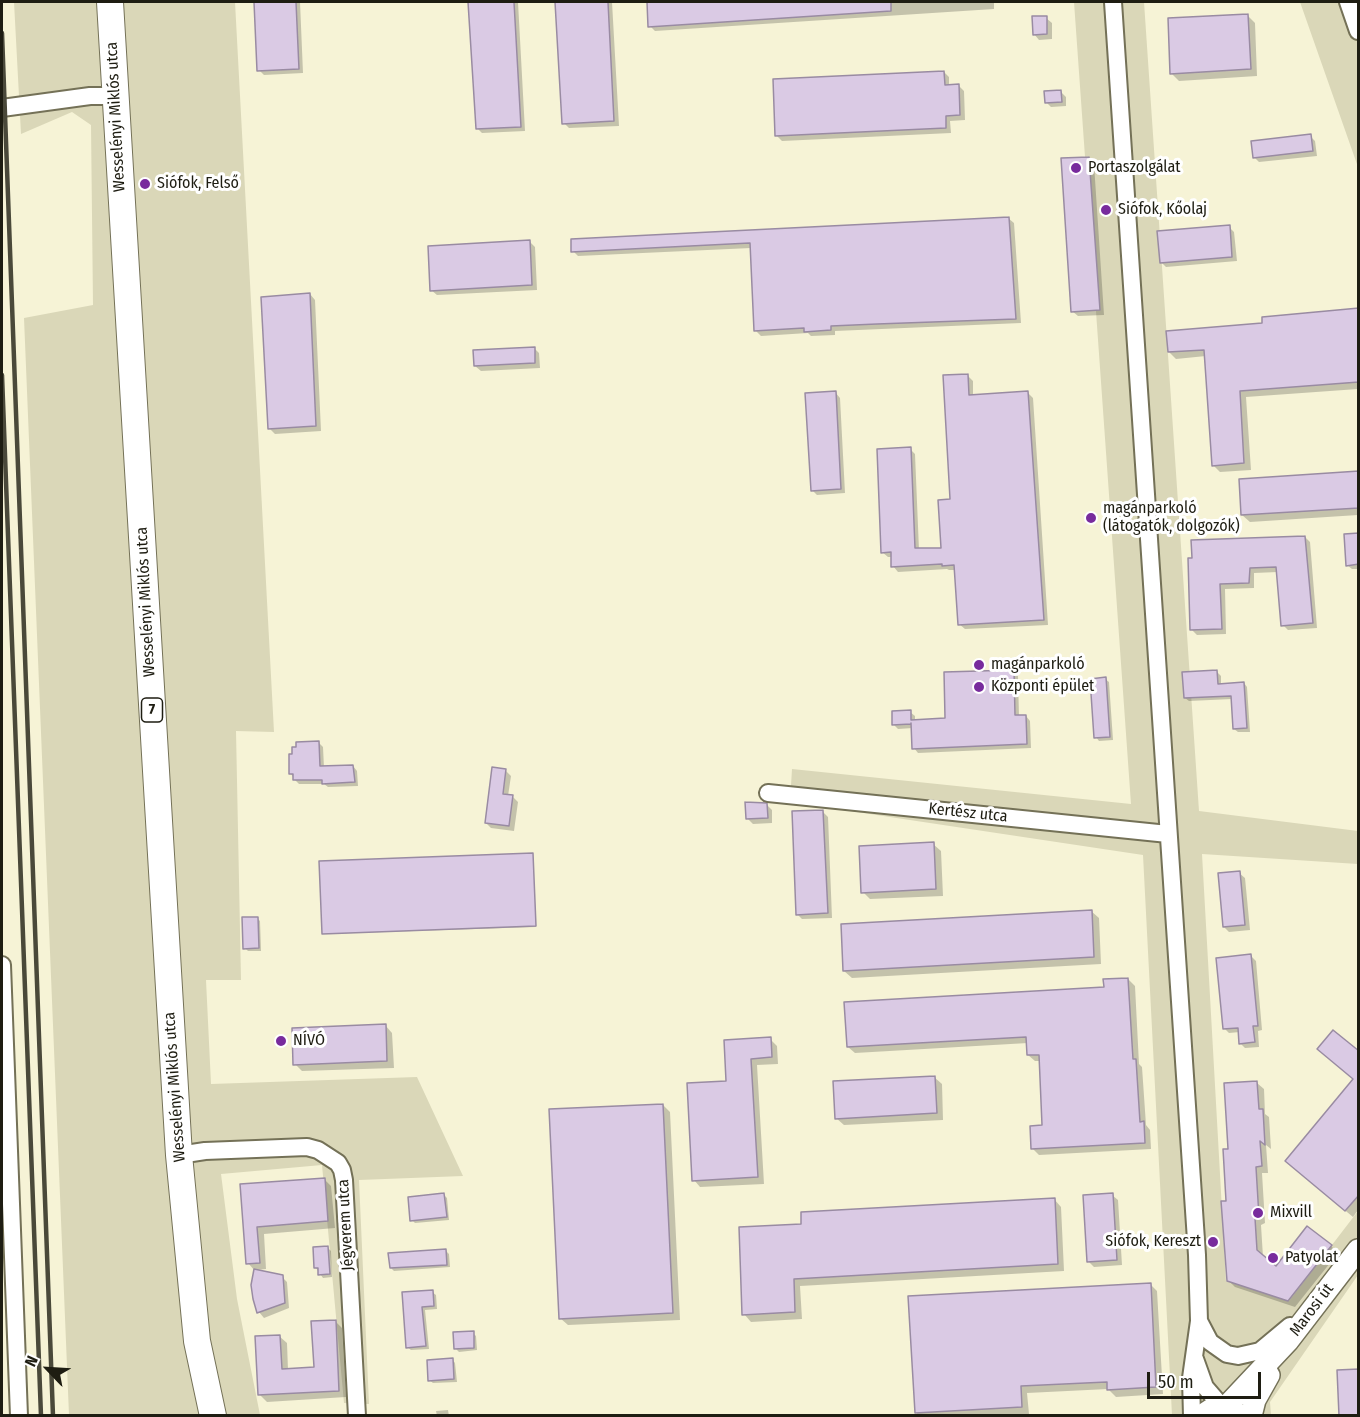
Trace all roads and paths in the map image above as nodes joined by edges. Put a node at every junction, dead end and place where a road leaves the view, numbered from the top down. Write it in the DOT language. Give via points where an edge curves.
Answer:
graph roads {
  1 [pos="110,2"];
  2 [pos="1113,2"];
  3 [pos="1348,2"];
  4 [pos="1359,31"];
  5 [pos="115,96"];
  6 [pos="2,108"];
  7 [pos="768,793"];
  8 [pos="1168,834"];
  9 [pos="2,964"];
  10 [pos="2,1002"];
  11 [pos="179,1155"];
  12 [pos="7,1240"];
  13 [pos="1359,1250"];
  14 [pos="1321,1297"];
  15 [pos="1199,1321"];
  16 [pos="1288,1341"];
  17 [pos="1194,1358"];
  18 [pos="1231,1412"];
  19 [pos="19,1416"];
  20 [pos="213,1416"];
  21 [pos="357,1416"];
  22 [pos="1191,1416"];
  23 [pos="1201,1416"];
  24 [pos="1251,1416"];
  1 -- 5 [label="main road, Wesselényi Miklós utca / 7"];
  2 -- 8 [label="street"];
  3 -- 4 [label="street"];
  5 -- 6 [label="street"];
  5 -- 11 [label="main road, Wesselényi Miklós utca / 7"];
  7 -- 8 [label="street, Kertész utca"];
  8 -- 15 [label="street"];
  9 -- 10 [label="street"];
  10 -- 12 [label="street"];
  11 -- 20 [label="main road, Wesselényi Miklós utca / 7" via="197,1341"];
  11 -- 21 [label="street, Jégverem utca" via="307,1147 338,1163 344,1180"];
  12 -- 19 [label="street"];
  13 -- 14 [label="street, Marosi út"];
  14 -- 15 [label="street" via="1268,1346 1248,1355 1222,1351 1210,1341"];
  14 -- 16 [label="street, Marosi út"];
  15 -- 17 [label="street"];
  16 -- 18 [label="street, Marosi út"];
  16 -- 24 [label="street, Marosi út" via="1260,1388"];
  17 -- 18 [label="street" via="1205,1387"];
  17 -- 22 [label="street"];
  18 -- 23 [label="street" via="1210,1410"];
}
